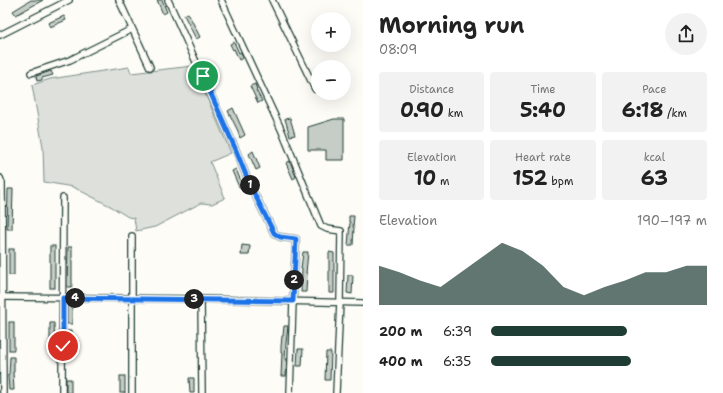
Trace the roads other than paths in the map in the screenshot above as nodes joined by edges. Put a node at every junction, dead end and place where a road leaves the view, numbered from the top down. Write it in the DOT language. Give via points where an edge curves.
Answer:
graph roads {
  1 [pos="68,0"];
  2 [pos="118,0"];
  3 [pos="168,0"];
  4 [pos="221,0"];
  5 [pos="272,0"];
  6 [pos="132,29"];
  7 [pos="0,35"];
  8 [pos="150,67"];
  9 [pos="31,73"];
  10 [pos="311,81"];
  11 [pos="0,178"];
  12 [pos="63,198"];
  13 [pos="132,236"];
  14 [pos="2,297"];
  15 [pos="63,298"];
  16 [pos="131,299"];
  17 [pos="201,299"];
  18 [pos="293,301"];
  19 [pos="340,302"];
  20 [pos="363,303"];
  21 [pos="3,393"];
  22 [pos="62,393"];
  23 [pos="132,393"];
  24 [pos="202,393"];
  25 [pos="290,393"];
  26 [pos="336,393"];
  1 -- 7 [label="street"];
  2 -- 6 [label="street"];
  3 -- 18 [label="street" via="274,233 280,237 296,239"];
  4 -- 19 [label="street" via="281,129 321,226 341,231"];
  5 -- 10 [label="street"];
  6 -- 8 [label="street"];
  6 -- 9 [label="street" via="70,60"];
  11 -- 14 [label="street"];
  12 -- 15 [label="street"];
  13 -- 16 [label="street"];
  14 -- 15 [label="street"];
  14 -- 21 [label="street"];
  15 -- 16 [label="street"];
  15 -- 22 [label="street"];
  16 -- 17 [label="street"];
  16 -- 23 [label="street"];
  17 -- 18 [label="street"];
  17 -- 24 [label="street"];
  18 -- 19 [label="street"];
  18 -- 25 [label="street"];
  19 -- 20 [label="street"];
  19 -- 26 [label="street"];
}
